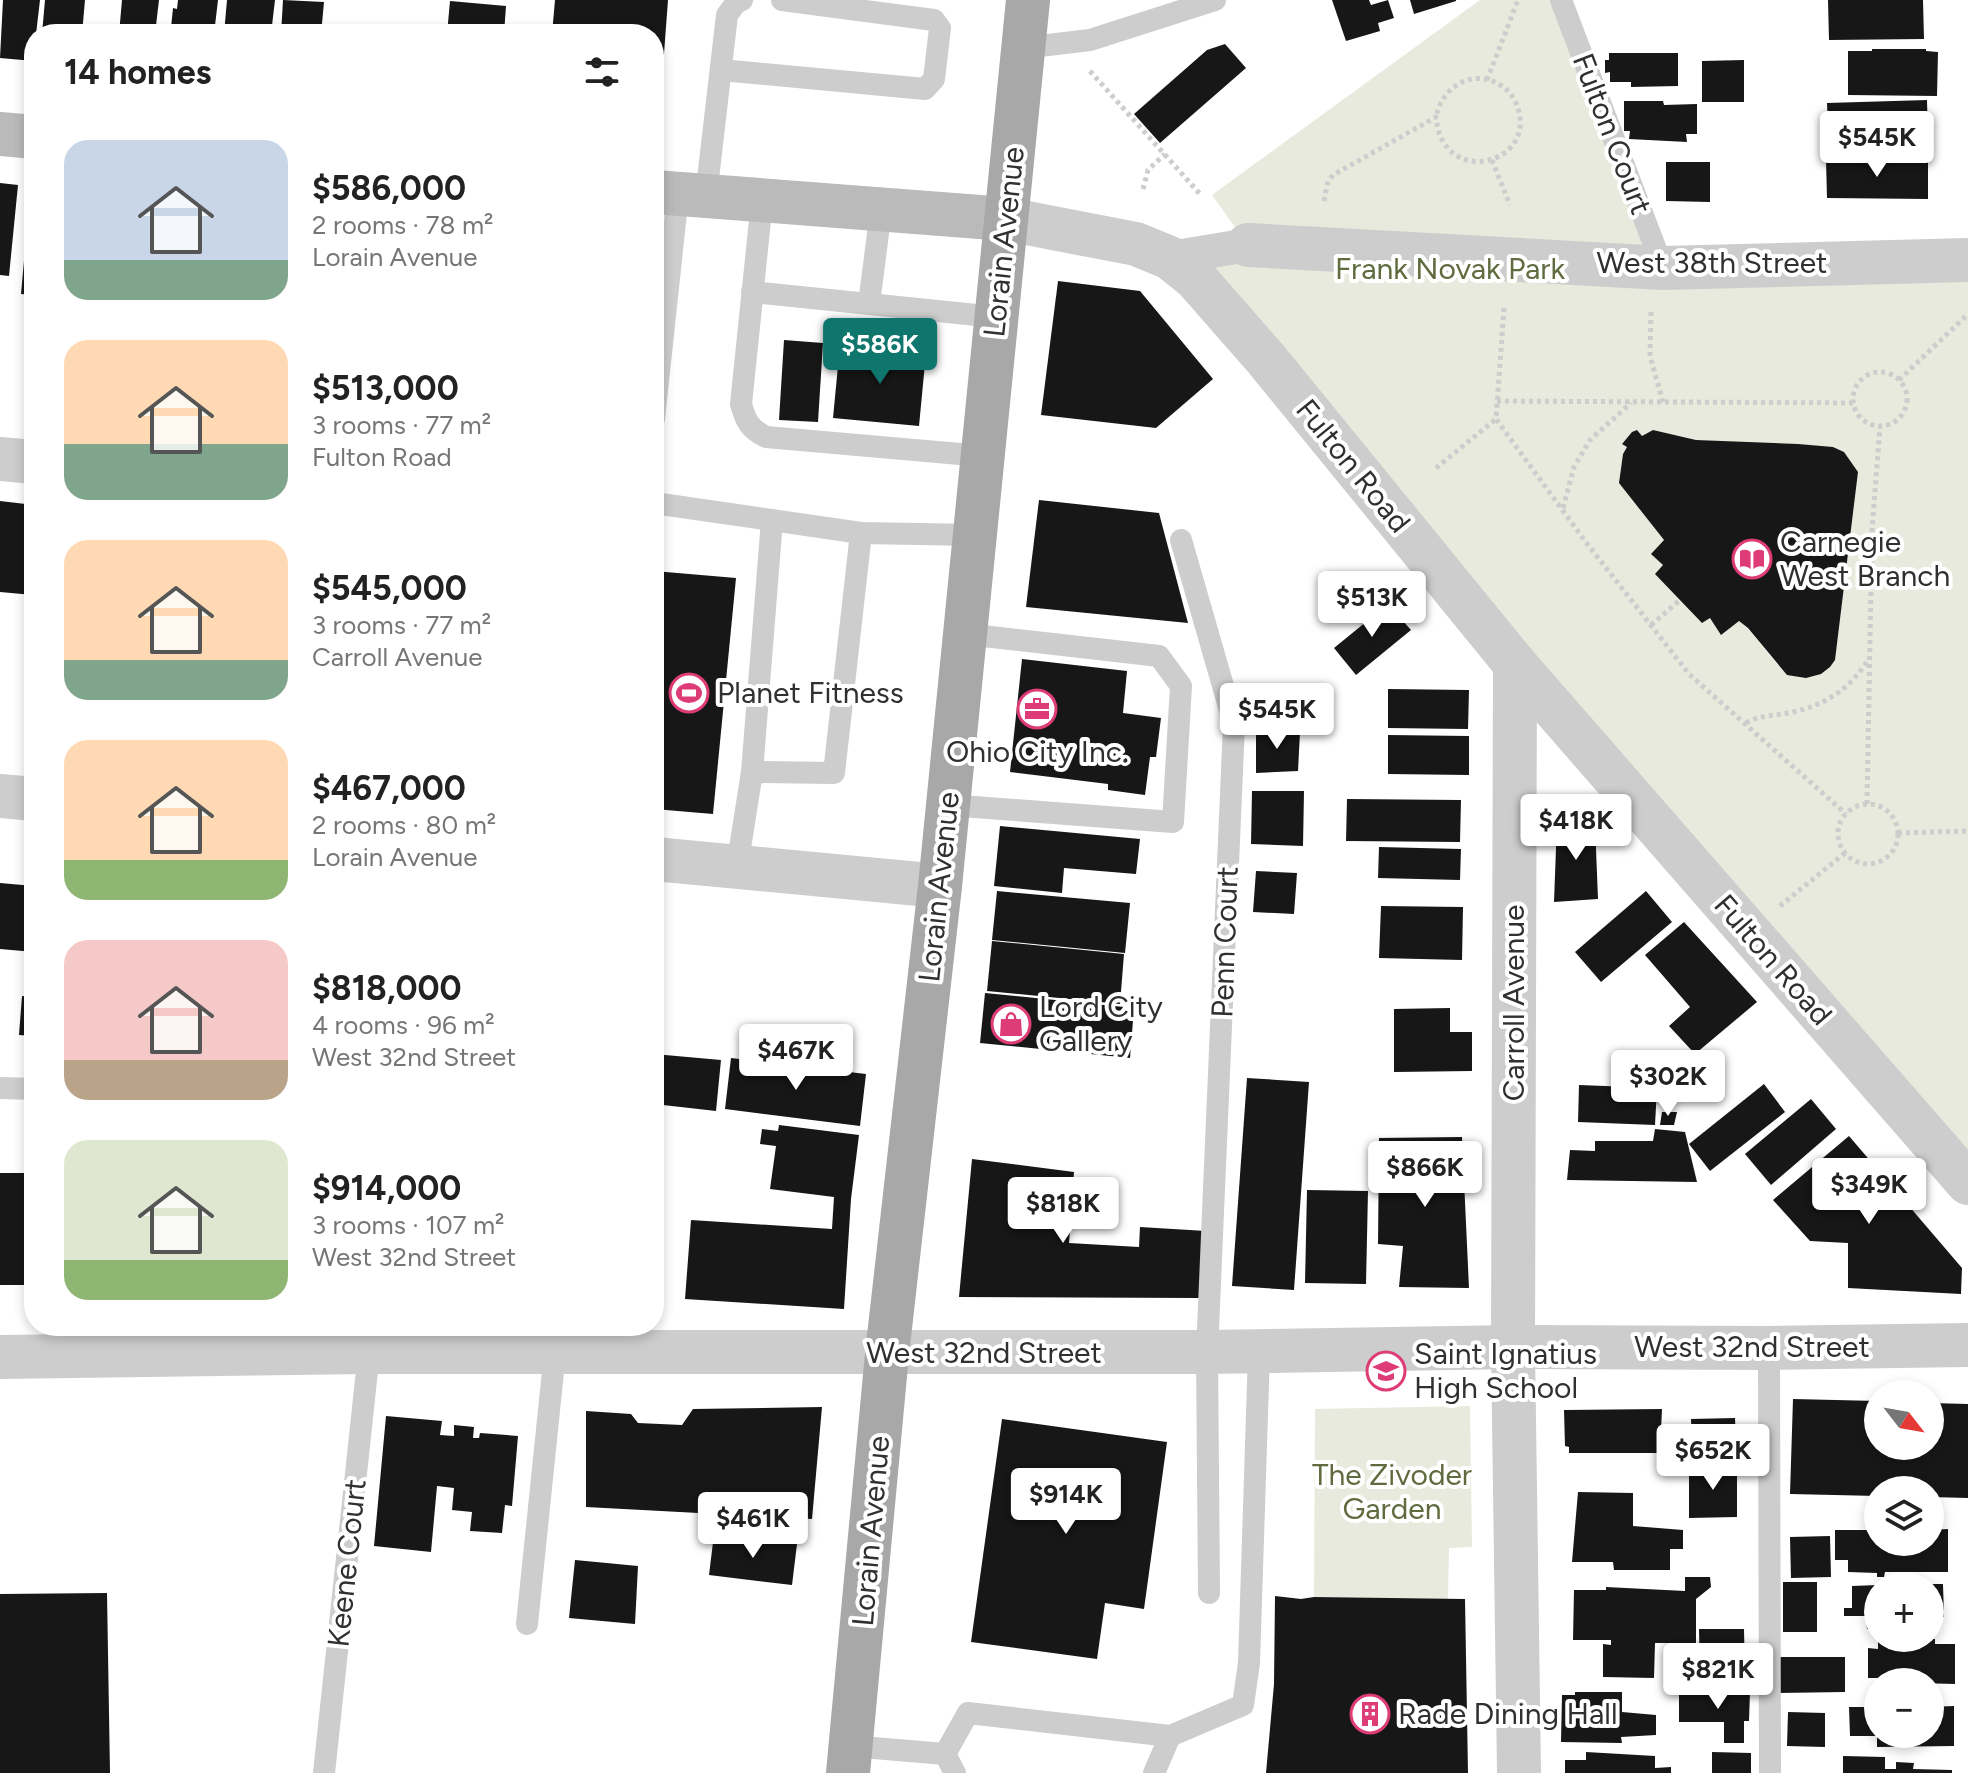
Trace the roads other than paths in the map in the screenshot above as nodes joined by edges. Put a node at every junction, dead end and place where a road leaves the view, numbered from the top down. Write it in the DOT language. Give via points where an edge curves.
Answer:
graph roads {
  1 [pos="742,0"];
  2 [pos="782,0"];
  3 [pos="1028,0"];
  4 [pos="1215,0"];
  5 [pos="1561,0"];
  6 [pos="1023,48"];
  7 [pos="721,70"];
  8 [pos="0,134"];
  9 [pos="24,136"];
  10 [pos="679,194"];
  11 [pos="762,201"];
  12 [pos="881,210"];
  13 [pos="1006,219"];
  14 [pos="1248,245"];
  15 [pos="1170,258"];
  16 [pos="1968,260"];
  17 [pos="1663,268"];
  18 [pos="752,292"];
  19 [pos="869,304"];
  20 [pos="996,317"];
  21 [pos="664,329"];
  22 [pos="983,456"];
  23 [pos="0,459"];
  24 [pos="24,461"];
  25 [pos="664,505"];
  26 [pos="772,520"];
  27 [pos="861,533"];
  28 [pos="975,535"];
  29 [pos="1181,540"];
  30 [pos="965,634"];
  31 [pos="1515,664"];
  32 [pos="752,772"];
  33 [pos="0,796"];
  34 [pos="24,798"];
  35 [pos="948,805"];
  36 [pos="664,860"];
  37 [pos="737,867"];
  38 [pos="940,886"];
  39 [pos="0,1088"];
  40 [pos="24,1089"];
  41 [pos="1968,1183"];
  42 [pos="498,1339"];
  43 [pos="583,1343"];
  44 [pos="1968,1345"];
  45 [pos="1513,1347"];
  46 [pos="1769,1348"];
  47 [pos="369,1352"];
  48 [pos="1207,1352"];
  49 [pos="1259,1352"];
  50 [pos="887,1354"];
  51 [pos="0,1357"];
  52 [pos="1209,1593"];
  53 [pos="527,1624"];
  54 [pos="1170,1736"];
  55 [pos="849,1759"];
  56 [pos="950,1764"];
  57 [pos="324,1773"];
  58 [pos="1154,1773"];
  59 [pos="1519,1773"];
  60 [pos="1770,1773"];
  1 -- 7 [label="lane" via="727,15"];
  2 -- 7 [label="lane" via="934,20 940,28 934,79 925,89"];
  3 -- 6 [label="main road, Lorain Avenue"];
  4 -- 6 [label="lane" via="1090,40"];
  5 -- 17 [label="lane, Fulton Court"];
  6 -- 13 [label="main road, Lorain Avenue"];
  7 -- 10 [label="lane"];
  8 -- 9 [label="main road"];
  10 -- 11 [label="main road, Fulton Road"];
  10 -- 21 [label="lane"];
  11 -- 12 [label="main road, Fulton Road"];
  11 -- 18 [label="lane"];
  12 -- 13 [label="main road, Fulton Road"];
  12 -- 19 [label="lane"];
  13 -- 15 [label="street, Fulton Road" via="1136,244"];
  13 -- 20 [label="main road, Lorain Avenue"];
  14 -- 15 [label="street, West 38th Street"];
  14 -- 17 [label="street, West 38th Street"];
  15 -- 31 [label="street, Fulton Road" via="1195,278 1266,359"];
  16 -- 17 [label="street, West 38th Street"];
  18 -- 19 [label="lane"];
  18 -- 22 [label="lane" via="741,404 752,429 766,437"];
  19 -- 20 [label="lane"];
  20 -- 22 [label="main road, Lorain Avenue"];
  22 -- 28 [label="main road, Lorain Avenue"];
  23 -- 24 [label="street"];
  25 -- 26 [label="lane"];
  26 -- 27 [label="lane"];
  26 -- 32 [label="lane"];
  27 -- 28 [label="lane"];
  27 -- 32 [label="lane" via="834,773"];
  28 -- 30 [label="main road, Lorain Avenue"];
  29 -- 48 [label="lane, Penn Court" via="1234,724"];
  30 -- 35 [label="main road, Lorain Avenue"];
  30 -- 35 [label="lane" via="1159,656 1181,686 1173,822"];
  31 -- 41 [label="street, Fulton Road"];
  31 -- 45 [label="street, Carroll Avenue"];
  32 -- 37 [label="lane"];
  33 -- 34 [label="street"];
  35 -- 38 [label="main road, Lorain Avenue"];
  36 -- 37 [label="street"];
  37 -- 38 [label="street"];
  38 -- 50 [label="main road, Lorain Avenue"];
  39 -- 40 [label="lane"];
  42 -- 43 [label="street, West 32nd Street"];
  42 -- 47 [label="street, West 32nd Street"];
  43 -- 50 [label="street, West 32nd Street"];
  43 -- 53 [label="lane"];
  44 -- 46 [label="street, West 32nd Street"];
  45 -- 46 [label="street, West 32nd Street"];
  45 -- 49 [label="street, West 32nd Street"];
  45 -- 59 [label="street, Carroll Avenue"];
  46 -- 60 [label="lane"];
  47 -- 51 [label="street, West 32nd Street"];
  47 -- 57 [label="lane, Keene Court"];
  48 -- 49 [label="street, West 32nd Street"];
  48 -- 50 [label="street, West 32nd Street"];
  48 -- 52 [label="lane, Penn Court"];
  49 -- 54 [label="lane" via="1249,1663 1243,1705"];
  50 -- 55 [label="main road, Lorain Avenue"];
  54 -- 56 [label="lane" via="968,1713"];
  54 -- 58 [label="lane"];
  55 -- 56 [label="lane"];
}
